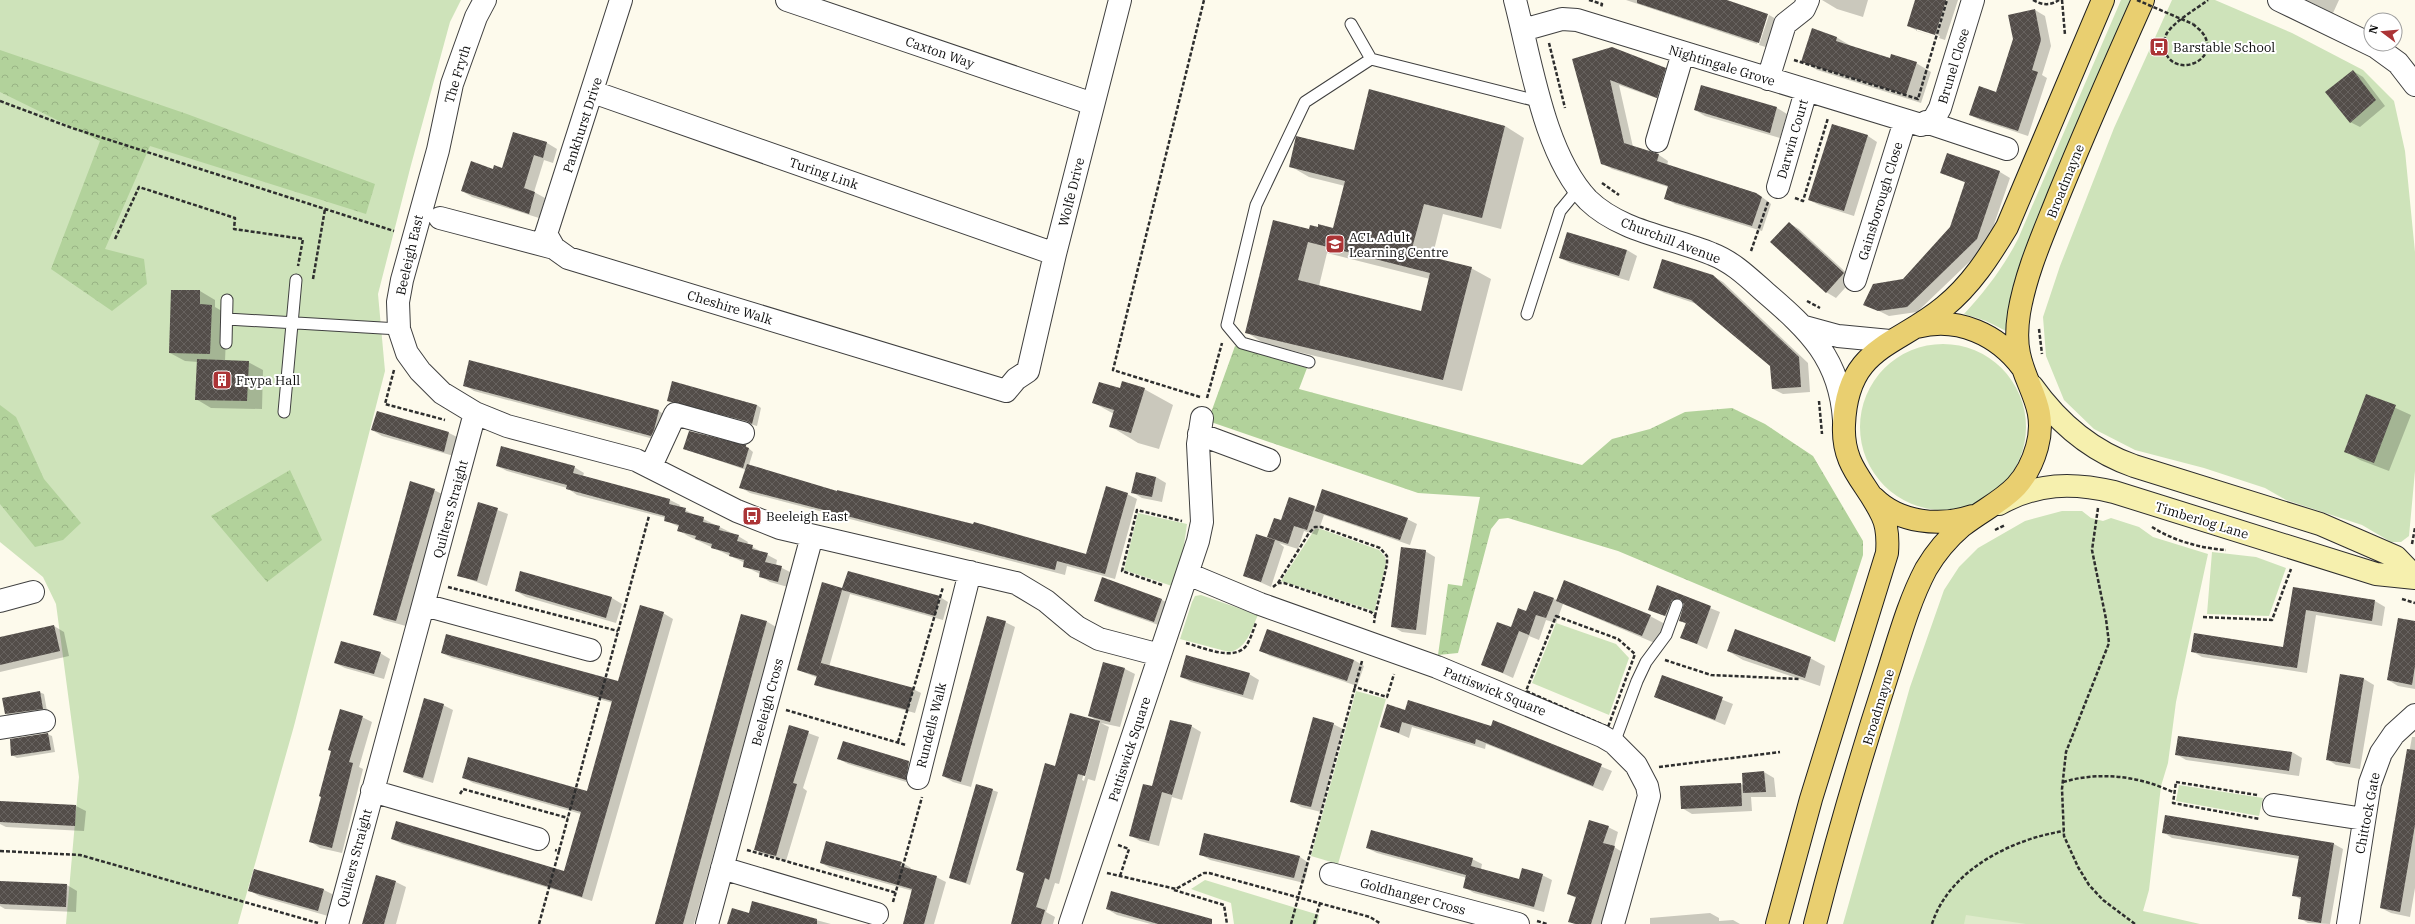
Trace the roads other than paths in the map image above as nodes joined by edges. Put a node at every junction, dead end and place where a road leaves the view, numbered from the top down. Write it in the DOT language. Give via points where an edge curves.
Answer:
graph roads {
  1 [pos="485,0"];
  2 [pos="621,0"];
  3 [pos="1120,0"];
  4 [pos="1515,0"];
  5 [pos="1808,0"];
  6 [pos="1973,0"];
  7 [pos="2099,0"];
  8 [pos="2103,0"];
  9 [pos="2143,0"];
  10 [pos="2280,0"];
  11 [pos="800,2"];
  12 [pos="1351,24"];
  13 [pos="1523,30"];
  14 [pos="2075,42"];
  15 [pos="1683,53"];
  16 [pos="1371,59"];
  17 [pos="1768,79"];
  18 [pos="2415,85"];
  19 [pos="1806,91"];
  20 [pos="593,92"];
  21 [pos="1541,102"];
  22 [pos="1093,104"];
  23 [pos="1918,123"];
  24 [pos="1657,141"];
  25 [pos="2007,149"];
  26 [pos="438,150"];
  27 [pos="1778,187"];
  28 [pos="1578,188"];
  29 [pos="440,218"];
  30 [pos="554,248"];
  31 [pos="1055,254"];
  32 [pos="296,280"];
  33 [pos="1855,280"];
  34 [pos="227,300"];
  35 [pos="1527,314"];
  36 [pos="227,318"];
  37 [pos="292,323"];
  38 [pos="1805,328"];
  39 [pos="399,329"];
  40 [pos="1910,329"];
  41 [pos="1890,341"];
  42 [pos="226,343"];
  43 [pos="1309,362"];
  44 [pos="2028,378"];
  45 [pos="1016,379"];
  46 [pos="284,412"];
  47 [pos="475,413"];
  48 [pos="1844,425"];
  49 [pos="743,433"];
  50 [pos="1269,460"];
  51 [pos="651,466"];
  52 [pos="1870,494"];
  53 [pos="1986,511"];
  54 [pos="812,536"];
  55 [pos="970,572"];
  56 [pos="1188,574"];
  57 [pos="2415,578"];
  58 [pos="33,592"];
  59 [pos="0,601"];
  60 [pos="424,605"];
  61 [pos="1677,605"];
  62 [pos="596,655"];
  63 [pos="1160,655"];
  64 [pos="2415,715"];
  65 [pos="44,721"];
  66 [pos="0,728"];
  67 [pos="1614,743"];
  68 [pos="918,778"];
  69 [pos="372,791"];
  70 [pos="2265,804"];
  71 [pos="2364,819"];
  72 [pos="545,844"];
  73 [pos="722,868"];
  74 [pos="1331,874"];
  75 [pos="877,914"];
  76 [pos="337,924"];
  77 [pos="708,924"];
  78 [pos="1070,924"];
  79 [pos="1518,924"];
  80 [pos="1613,924"];
  81 [pos="1777,924"];
  82 [pos="1815,924"];
  83 [pos="2348,924"];
  1 -- 26 [label="street, The Fryth" via="476,17 452,84"];
  2 -- 20 [label="street, Pankhurst Drive"];
  3 -- 22 [label="street, Wolfe Drive"];
  4 -- 13 [label="street, Churchill Avenue"];
  5 -- 17 [label="street" via="1804,9 1785,24"];
  6 -- 23 [label="street, Brunel Close" via="1940,108 1934,119"];
  7 -- 14 [label="street"];
  8 -- 14 [label="main road, Broadmayne"];
  9 -- 44 [label="main road, Broadmayne" via="2082,138 2028,274 2017,327 2019,356"];
  10 -- 18 [label="street" via="2376,47 2398,63"];
  11 -- 22 [label="street, Caxton Way"];
  12 -- 16 [label="lane"];
  13 -- 15 [label="street, Nightingale Grove" via="1568,19"];
  13 -- 21 [label="street, Churchill Avenue"];
  14 -- 40 [label="main road, Broadmayne" via="2007,227 1962,291 1943,308"];
  15 -- 17 [label="street, Nightingale Grove"];
  15 -- 24 [label="street"];
  16 -- 21 [label="lane"];
  16 -- 43 [label="lane" via="1305,102 1256,205 1227,325 1242,343"];
  17 -- 19 [label="street, Nightingale Grove"];
  19 -- 23 [label="street, Nightingale Grove"];
  19 -- 27 [label="street, Darwin Court"];
  20 -- 30 [label="street, Pankhurst Drive" via="546,234"];
  20 -- 31 [label="street, Turing Link"];
  21 -- 28 [label="street, Churchill Avenue" via="1550,137"];
  22 -- 31 [label="street, Wolfe Drive"];
  23 -- 25 [label="street, Nightingale Grove"];
  23 -- 33 [label="street, Gainsborough Close"];
  26 -- 39 [label="street, Beeleigh East" via="418,214 415,237 402,280 398,302"];
  28 -- 35 [label="lane" via="1560,211"];
  28 -- 38 [label="street, Churchill Avenue" via="1602,210 1628,226 1725,260 1739,269"];
  29 -- 30 [label="street, Cheshire Walk"];
  30 -- 45 [label="street, Cheshire Walk" via="568,258 1006,391"];
  31 -- 45 [label="street, Wolfe Drive" via="1028,371"];
  32 -- 37 [label="lane"];
  34 -- 36 [label="lane"];
  36 -- 37 [label="lane"];
  36 -- 42 [label="lane"];
  37 -- 39 [label="lane"];
  37 -- 46 [label="lane"];
  38 -- 41 [label="street, Churchill Avenue" via="1838,336"];
  38 -- 48 [label="street, Churchill Avenue" via="1822,350 1837,382"];
  39 -- 47 [label="street, Beeleigh East" via="407,353 420,371 442,393"];
  40 -- 41 [label="main road, Broadmayne"];
  40 -- 44 [label="main road, Broadmayne" via="1942,324 1983,333 2010,351"];
  41 -- 48 [label="main road, Broadmayne" via="1875,352 1854,380 1847,401"];
  44 -- 53 [label="main road, Broadmayne" via="2040,417 2037,447 2028,470 2017,486"];
  44 -- 57 [label="main road, Timberlog Lane" via="2068,428 2106,456 2320,524 2396,557"];
  47 -- 51 [label="street, Beeleigh East" via="507,426"];
  47 -- 60 [label="street, Quilters Straight"];
  48 -- 52 [label="main road, Broadmayne" via="1849,460"];
  49 -- 51 [label="street" via="675,414"];
  50 -- 56 [label="street, Pattiswick Square" via="1202,417 1198,476 1202,522"];
  51 -- 54 [label="street, Beeleigh East" via="760,521"];
  52 -- 53 [label="main road, Broadmayne" via="1892,511 1918,520 1949,522"];
  52 -- 81 [label="main road, Broadmayne" via="1886,527 1887,553 1811,799"];
  53 -- 57 [label="main road, Timberlog Lane" via="2012,497 2042,487 2093,487 2376,574"];
  53 -- 82 [label="main road, Broadmayne" via="1948,538 1936,552 1918,585 1879,702"];
  54 -- 55 [label="street, Beeleigh East"];
  54 -- 73 [label="street, Beeleigh Cross"];
  55 -- 63 [label="street, Beeleigh East" via="1029,590 1077,627 1099,639"];
  55 -- 68 [label="street, Rundells Walk"];
  56 -- 63 [label="street, Pattiswick Square"];
  56 -- 67 [label="street, Pattiswick Square" via="1260,604 1437,667 1534,706"];
  58 -- 59 [label="street"];
  60 -- 62 [label="street"];
  60 -- 69 [label="street, Quilters Straight"];
  61 -- 67 [label="lane" via="1666,635 1646,662 1637,681"];
  63 -- 78 [label="street, Pattiswick Square"];
  64 -- 71 [label="street, Chittock Gate" via="2394,734 2381,753 2370,783"];
  65 -- 66 [label="street"];
  67 -- 80 [label="street, Pattiswick Square" via="1636,765 1647,786 1649,796"];
  69 -- 72 [label="street, Quilters Straight"];
  69 -- 76 [label="street, Quilters Straight"];
  70 -- 71 [label="street"];
  71 -- 83 [label="street, Chittock Gate"];
  73 -- 75 [label="street"];
  73 -- 77 [label="street, Beeleigh Cross"];
  74 -- 79 [label="street, Goldhanger Cross"];
}
